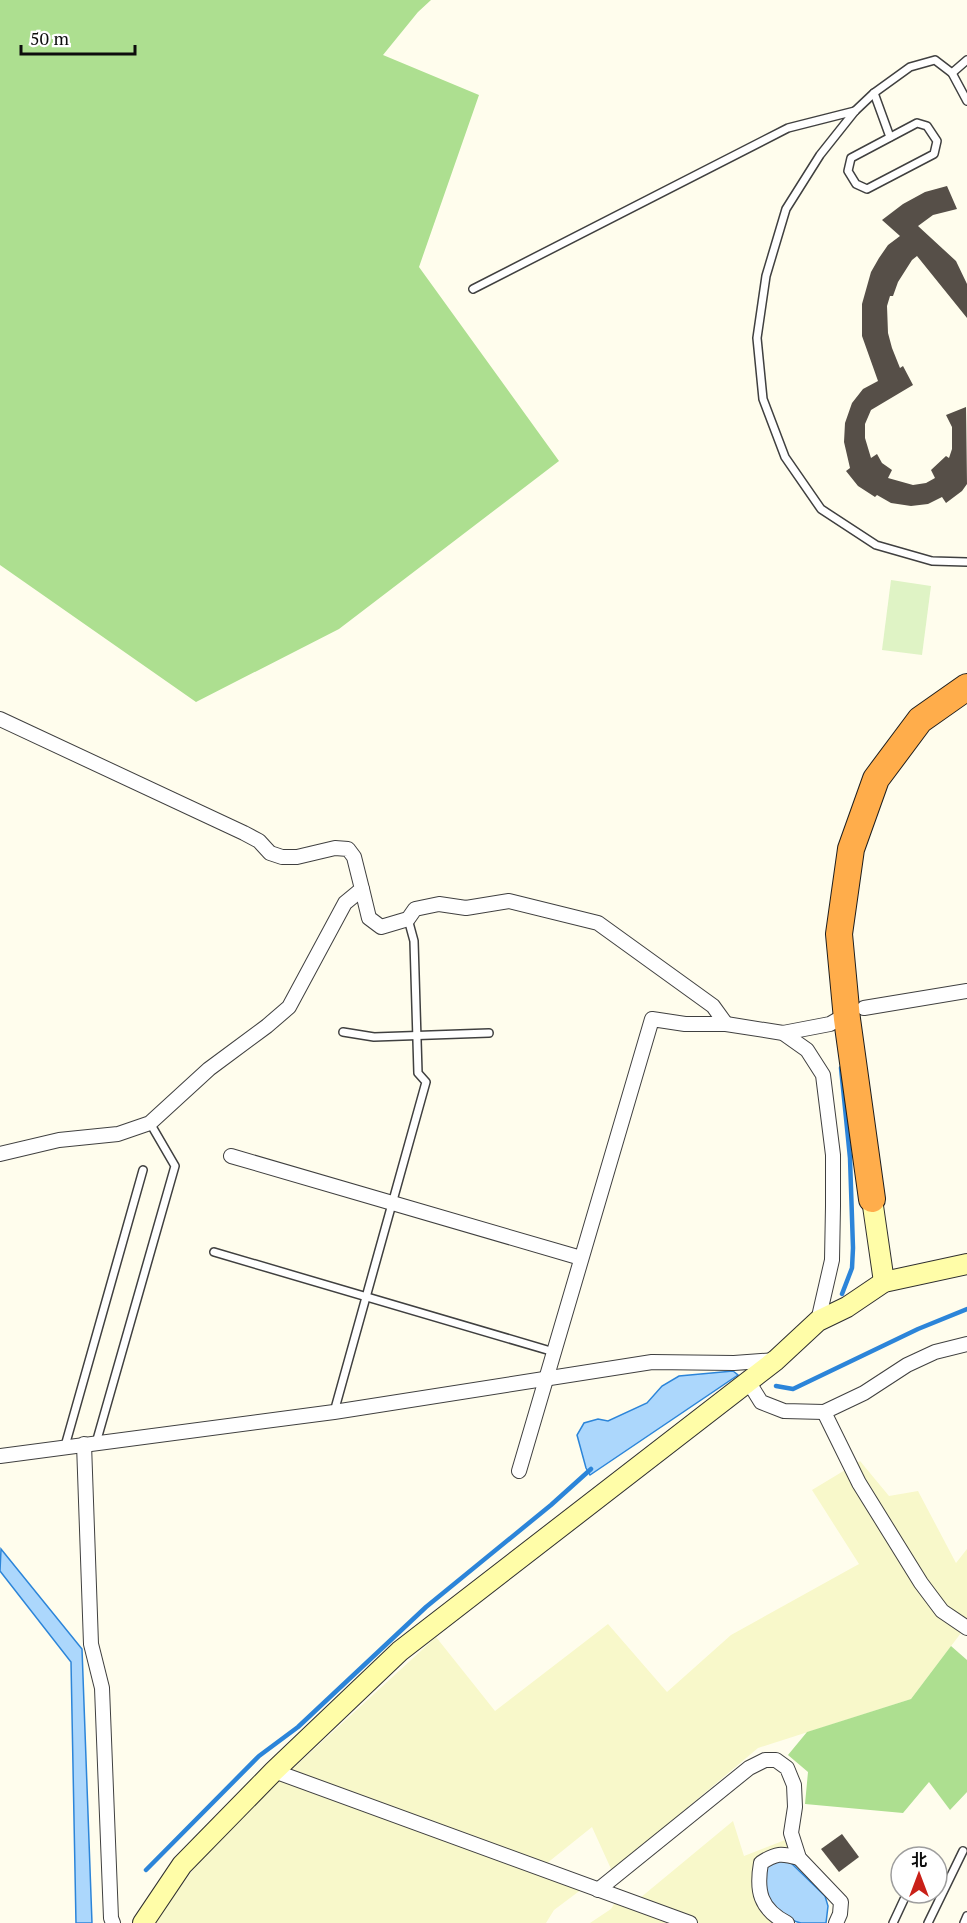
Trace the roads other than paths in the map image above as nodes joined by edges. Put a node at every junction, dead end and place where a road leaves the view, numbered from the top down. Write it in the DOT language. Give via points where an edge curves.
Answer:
graph roads {
  1 [pos="967,60"];
  2 [pos="952,73"];
  3 [pos="874,93"];
  4 [pos="967,101"];
  5 [pos="855,111"];
  6 [pos="890,137"];
  7 [pos="473,289"];
  8 [pos="967,562"];
  9 [pos="967,687"];
  10 [pos="0,718"];
  11 [pos="362,889"];
  12 [pos="408,919"];
  13 [pos="967,991"];
  14 [pos="864,1008"];
  15 [pos="836,1021"];
  16 [pos="726,1024"];
  17 [pos="343,1032"];
  18 [pos="489,1033"];
  19 [pos="783,1033"];
  20 [pos="416,1036"];
  21 [pos="150,1123"];
  22 [pos="0,1154"];
  23 [pos="231,1156"];
  24 [pos="142,1170"];
  25 [pos="873,1199"];
  26 [pos="392,1203"];
  27 [pos="214,1252"];
  28 [pos="581,1258"];
  29 [pos="967,1264"];
  30 [pos="884,1282"];
  31 [pos="366,1298"];
  32 [pos="818,1321"];
  33 [pos="967,1344"];
  34 [pos="554,1352"];
  35 [pos="776,1360"];
  36 [pos="546,1378"];
  37 [pos="748,1382"];
  38 [pos="334,1412"];
  39 [pos="824,1412"];
  40 [pos="90,1444"];
  41 [pos="65,1446"];
  42 [pos="0,1456"];
  43 [pos="519,1471"];
  44 [pos="967,1628"];
  45 [pos="274,1771"];
  46 [pos="963,1851"];
  47 [pos="799,1858"];
  48 [pos="598,1890"];
  49 [pos="901,1905"];
  50 [pos="967,1916"];
  51 [pos="113,1923"];
  52 [pos="143,1923"];
  53 [pos="690,1923"];
  54 [pos="787,1923"];
  55 [pos="836,1923"];
  56 [pos="893,1923"];
  57 [pos="928,1923"];
  58 [pos="963,1923"];
  1 -- 2 [label="lane"];
  2 -- 3 [label="lane" via="935,60 910,67"];
  2 -- 4 [label="lane"];
  3 -- 5 [label="lane"];
  3 -- 6 [label="lane"];
  5 -- 7 [label="lane" via="788,128"];
  5 -- 8 [label="lane" via="820,155 786,209 766,276 757,338 763,399 785,457 821,509 876,545 932,561"];
  6 -- 6 [label="lane" via="851,158 848,171 855,184 867,189 934,154 937,141 927,126 917,123"];
  9 -- 25 [label="highway" via="920,720 876,779 851,849 838,934"];
  10 -- 11 [label="street" via="244,833 260,841 270,853 297,857 335,848 348,849 354,857"];
  11 -- 12 [label="street" via="369,918 381,927"];
  11 -- 21 [label="street" via="345,903 288,1007 209,1069"];
  12 -- 16 [label="street" via="415,909 439,904 466,908 509,901 598,923 714,1006"];
  12 -- 20 [label="lane" via="414,941"];
  13 -- 14 [label="street"];
  15 -- 19 [label="street"];
  16 -- 19 [label="street"];
  16 -- 28 [label="street" via="652,1019"];
  17 -- 20 [label="lane" via="374,1037"];
  18 -- 20 [label="lane"];
  19 -- 32 [label="street" via="807,1050 823,1075 833,1155 832,1260"];
  20 -- 26 [label="lane" via="418,1073 426,1082"];
  21 -- 22 [label="street" via="118,1134 59,1140"];
  21 -- 40 [label="lane" via="175,1166"];
  23 -- 26 [label="street"];
  24 -- 41 [label="lane"];
  25 -- 30 [label="street"];
  26 -- 28 [label="street"];
  26 -- 31 [label="lane"];
  27 -- 31 [label="lane"];
  28 -- 34 [label="street"];
  29 -- 30 [label="street"];
  30 -- 32 [label="street"];
  31 -- 34 [label="lane"];
  31 -- 38 [label="lane"];
  32 -- 35 [label="street"];
  33 -- 39 [label="street" via="935,1352 907,1365 864,1393"];
  34 -- 36 [label="street"];
  35 -- 36 [label="street" via="734,1364 652,1362"];
  35 -- 37 [label="street"];
  36 -- 38 [label="street"];
  36 -- 43 [label="street"];
  37 -- 39 [label="street" via="761,1402 784,1411"];
  37 -- 45 [label="street" via="400,1651"];
  38 -- 40 [label="street"];
  39 -- 44 [label="street" via="859,1483 921,1583 942,1611"];
  40 -- 41 [label="street"];
  40 -- 51 [label="street" via="91,1644 102,1688"];
  41 -- 42 [label="street"];
  45 -- 48 [label="street"];
  45 -- 52 [label="street" via="182,1865"];
  46 -- 57 [label="lane"];
  47 -- 48 [label="street" via="791,1833 794,1785 787,1768 777,1760 765,1760 749,1768"];
  47 -- 54 [label="street" via="773,1855 761,1863 757,1882 761,1899"];
  47 -- 55 [label="street" via="841,1902"];
  48 -- 53 [label="street"];
  49 -- 56 [label="lane"];
  50 -- 58 [label="lane"];
}
